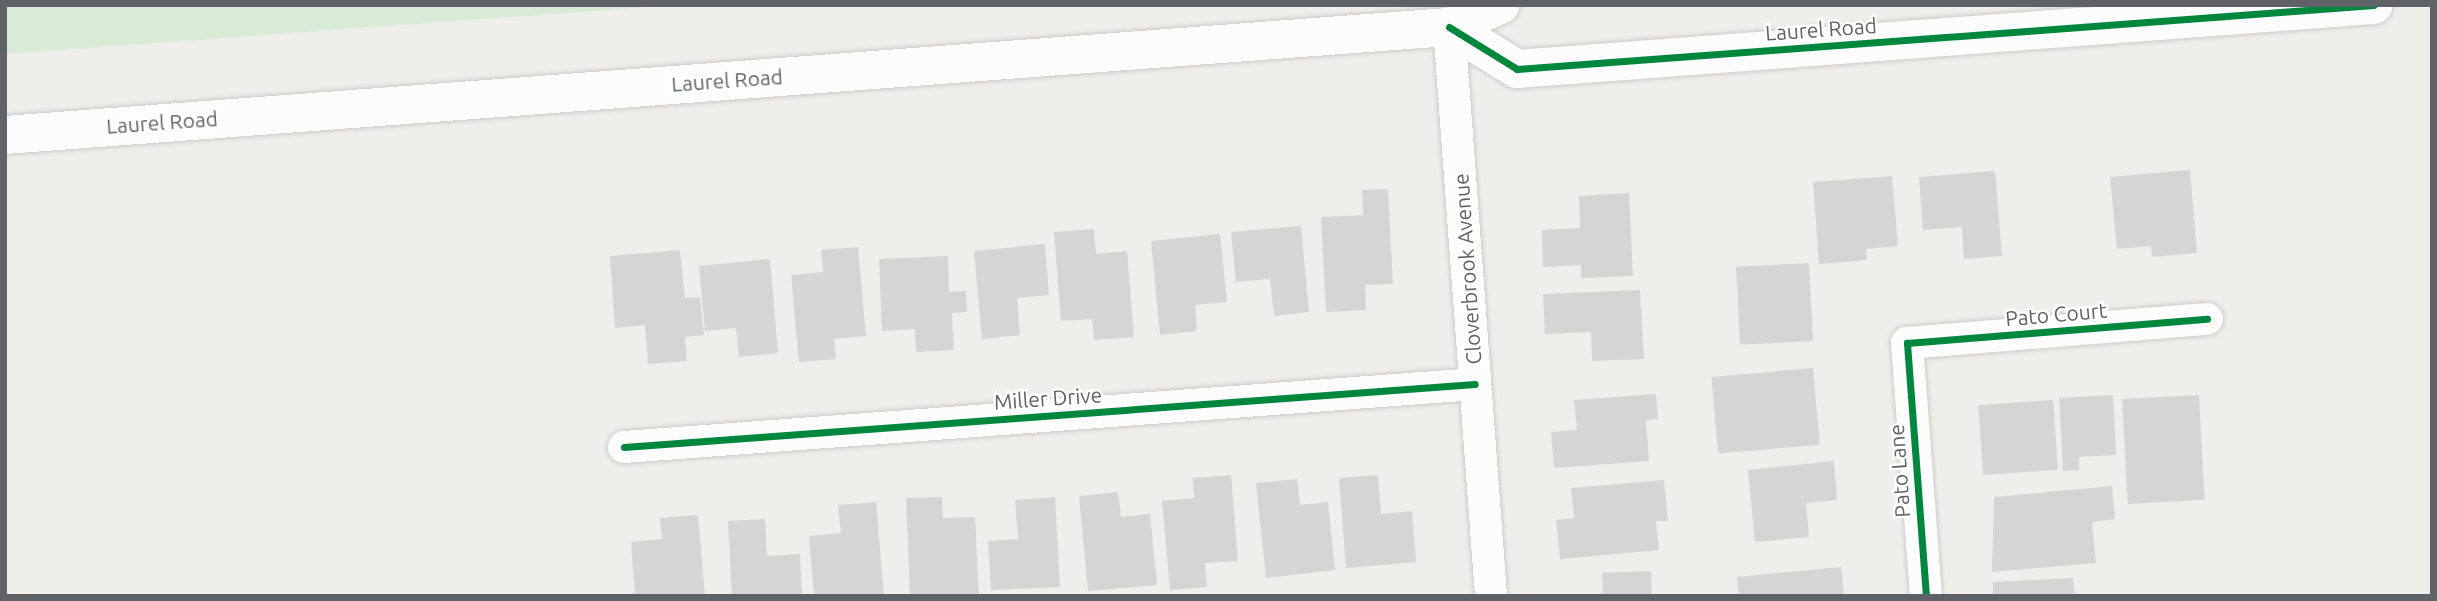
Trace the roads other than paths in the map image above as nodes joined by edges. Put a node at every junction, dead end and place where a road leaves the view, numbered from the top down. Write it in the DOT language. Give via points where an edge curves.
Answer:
graph roads {
  1 [pos="1500,5"];
  2 [pos="2374,5"];
  3 [pos="1449,27"];
  4 [pos="5,135"];
  5 [pos="2207,319"];
  6 [pos="1907,343"];
  7 [pos="1475,384"];
  8 [pos="624,447"];
  9 [pos="1491,596"];
  10 [pos="1926,596"];
  1 -- 3 [label="main road, Laurel Road"];
  2 -- 3 [label="main road, Laurel Road" via="1517,69"];
  3 -- 4 [label="main road, Laurel Road"];
  3 -- 7 [label="street, Cloverbrook Avenue"];
  5 -- 6 [label="street, Pato Court"];
  6 -- 10 [label="street, Pato Lane"];
  7 -- 8 [label="street, Miller Drive"];
  7 -- 9 [label="street, Cloverbrook Avenue"];
}
